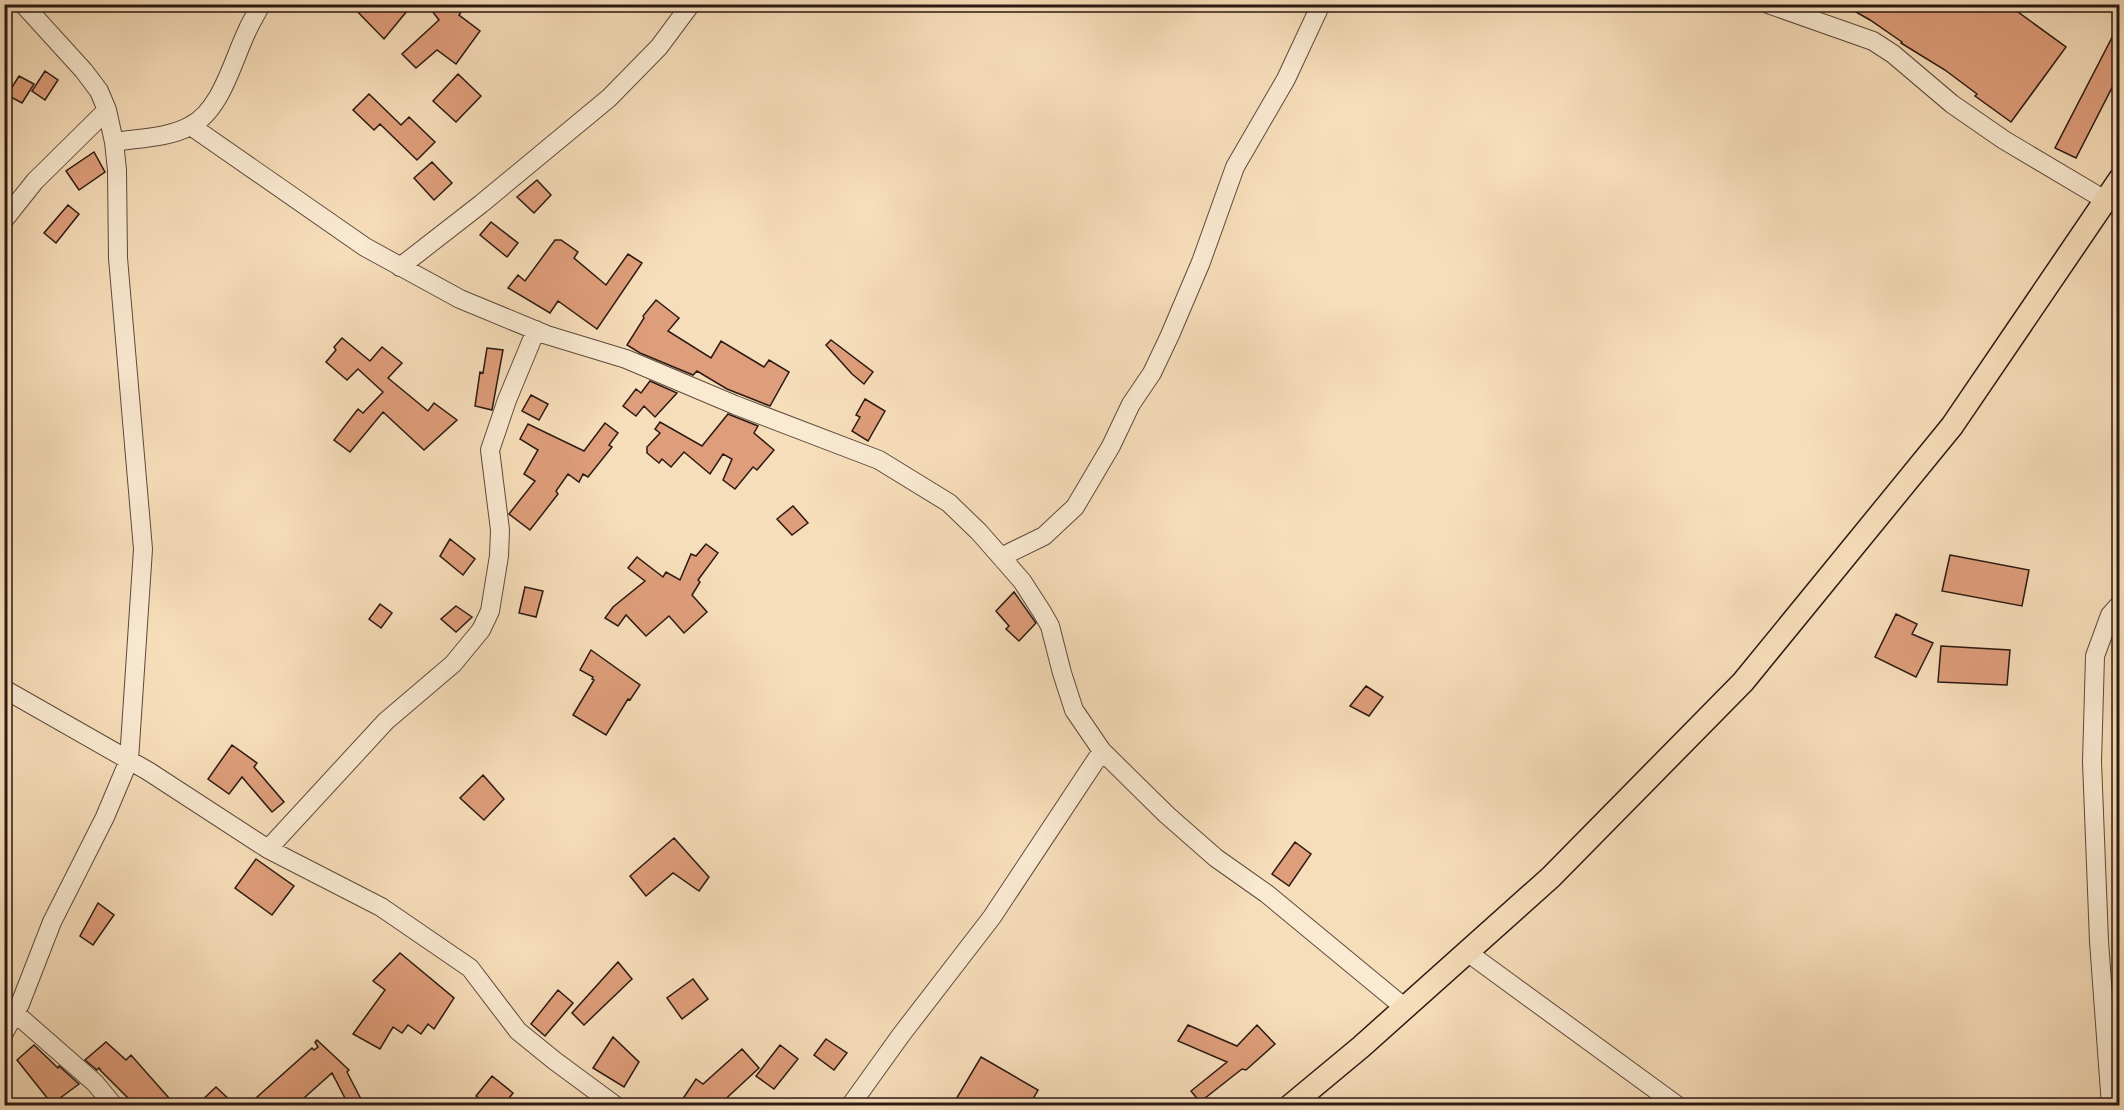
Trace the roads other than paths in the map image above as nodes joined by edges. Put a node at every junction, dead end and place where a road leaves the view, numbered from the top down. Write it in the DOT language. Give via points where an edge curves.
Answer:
graph roads {
  1 [pos="23,4"];
  2 [pos="261,4"];
  3 [pos="691,4"];
  4 [pos="1321,4"];
  5 [pos="1768,4"];
  6 [pos="107,110"];
  7 [pos="190,126"];
  8 [pos="114,142"];
  9 [pos="2120,179"];
  10 [pos="2105,200"];
  11 [pos="4,220"];
  12 [pos="400,267"];
  13 [pos="536,330"];
  14 [pos="1002,557"];
  15 [pos="2120,604"];
  16 [pos="4,689"];
  17 [pos="1102,751"];
  18 [pos="129,760"];
  19 [pos="268,849"];
  20 [pos="1467,952"];
  21 [pos="1405,1008"];
  22 [pos="15,1013"];
  23 [pos="4,1033"];
  24 [pos="114,1106"];
  25 [pos="616,1106"];
  26 [pos="850,1106"];
  27 [pos="1290,1106"];
  28 [pos="1678,1106"];
  29 [pos="2110,1106"];
  1 -- 6 [label="street" via="84,71"];
  2 -- 7 [label="street" via="216,100"];
  3 -- 12 [label="street" via="659,47 609,98"];
  4 -- 14 [label="street" via="1271,107 1235,167 1170,335 1111,446 1075,507 1044,536"];
  5 -- 10 [label="street" via="1873,41 2004,140"];
  6 -- 8 [label="street"];
  6 -- 11 [label="street" via="35,181"];
  7 -- 8 [label="street" via="168,134"];
  7 -- 12 [label="street"];
  8 -- 18 [label="street" via="118,258 142,549"];
  9 -- 10 [label="main road"];
  10 -- 20 [label="main road" via="1952,426 1743,682 1551,877"];
  12 -- 13 [label="street" via="460,299"];
  13 -- 14 [label="street" via="626,359 879,460 948,503"];
  13 -- 19 [label="street" via="490,450 500,530 499,556 490,611 481,630 453,664 386,722"];
  14 -- 17 [label="street" via="1050,626 1074,710"];
  15 -- 29 [label="street" via="2110,615 2095,656 2092,762"];
  16 -- 18 [label="street"];
  17 -- 21 [label="street" via="1216,858 1267,894"];
  17 -- 26 [label="street" via="992,917"];
  18 -- 19 [label="street"];
  18 -- 22 [label="street" via="52,922"];
  19 -- 25 [label="street" via="381,907 470,968 518,1031"];
  20 -- 21 [label="main road"];
  20 -- 28 [label="street"];
  21 -- 27 [label="main road"];
  22 -- 23 [label="street"];
  22 -- 24 [label="street" via="95,1083"];
}
